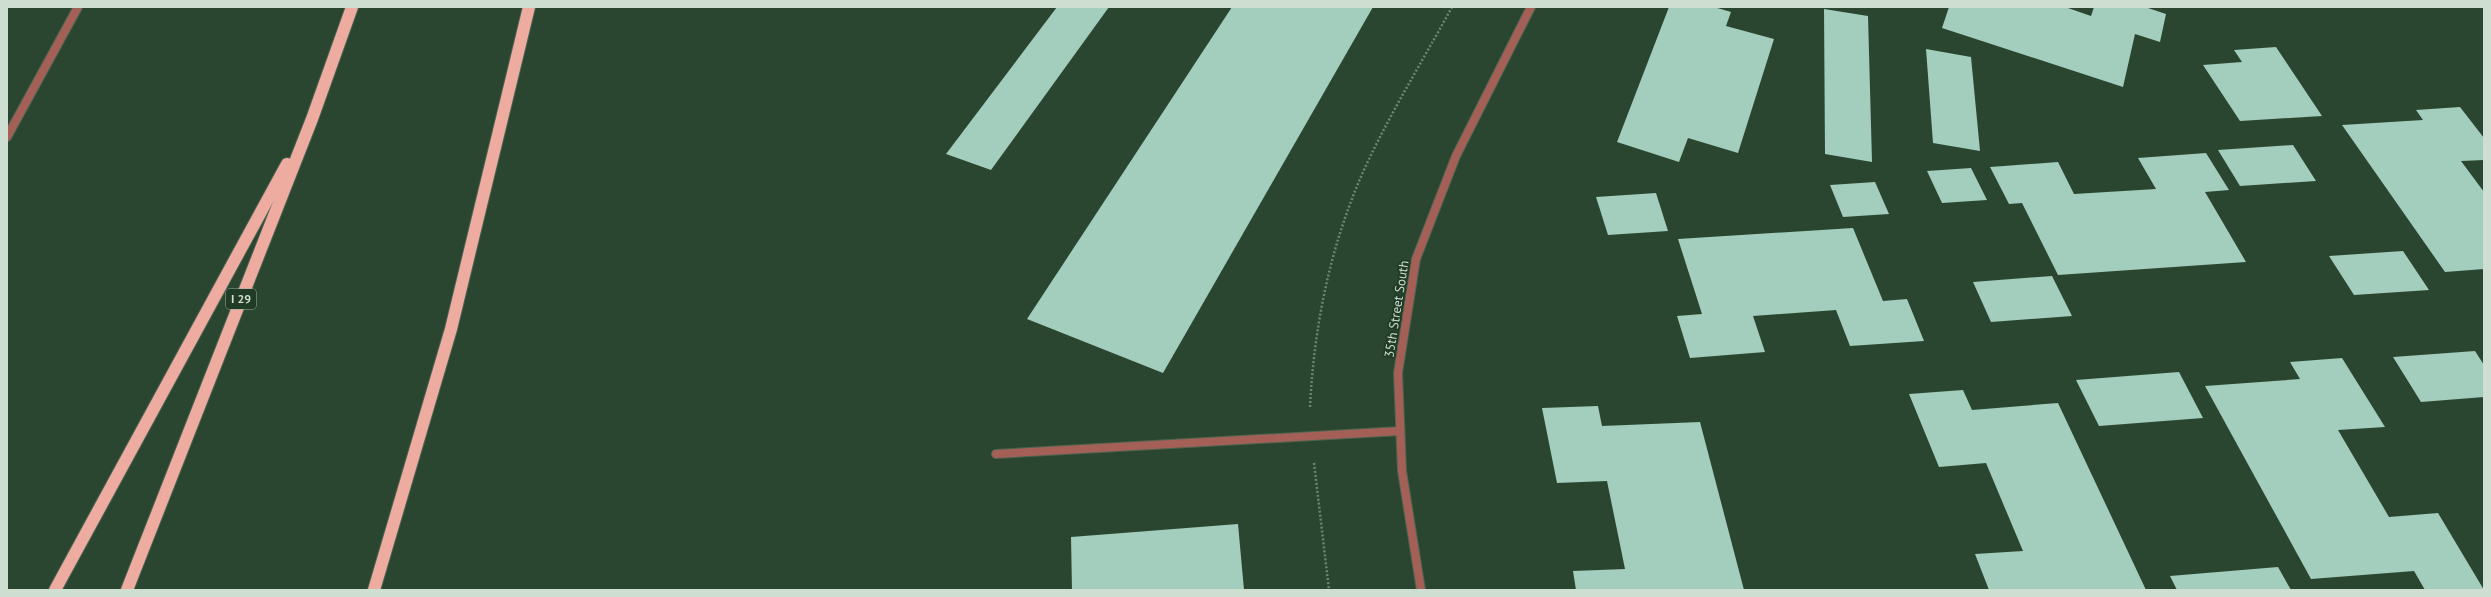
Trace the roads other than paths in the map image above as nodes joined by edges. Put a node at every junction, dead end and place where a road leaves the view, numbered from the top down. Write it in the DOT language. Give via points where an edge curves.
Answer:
graph roads {
  1 [pos="78,7"];
  2 [pos="352,7"];
  3 [pos="529,7"];
  4 [pos="1531,7"];
  5 [pos="312,119"];
  6 [pos="7,137"];
  7 [pos="1400,431"];
  8 [pos="996,454"];
  9 [pos="55,590"];
  10 [pos="127,590"];
  11 [pos="374,590"];
  12 [pos="1421,590"];
  1 -- 6 [label="street"];
  2 -- 5 [label="highway, I 29"];
  3 -- 11 [label="highway" via="451,329"];
  4 -- 7 [label="street, 35th Street South" via="1456,156 1416,259 1398,373"];
  5 -- 9 [label="highway"];
  5 -- 10 [label="highway, I 29"];
  7 -- 8 [label="street"];
  7 -- 12 [label="street, 35th Street South" via="1402,471"];
}
